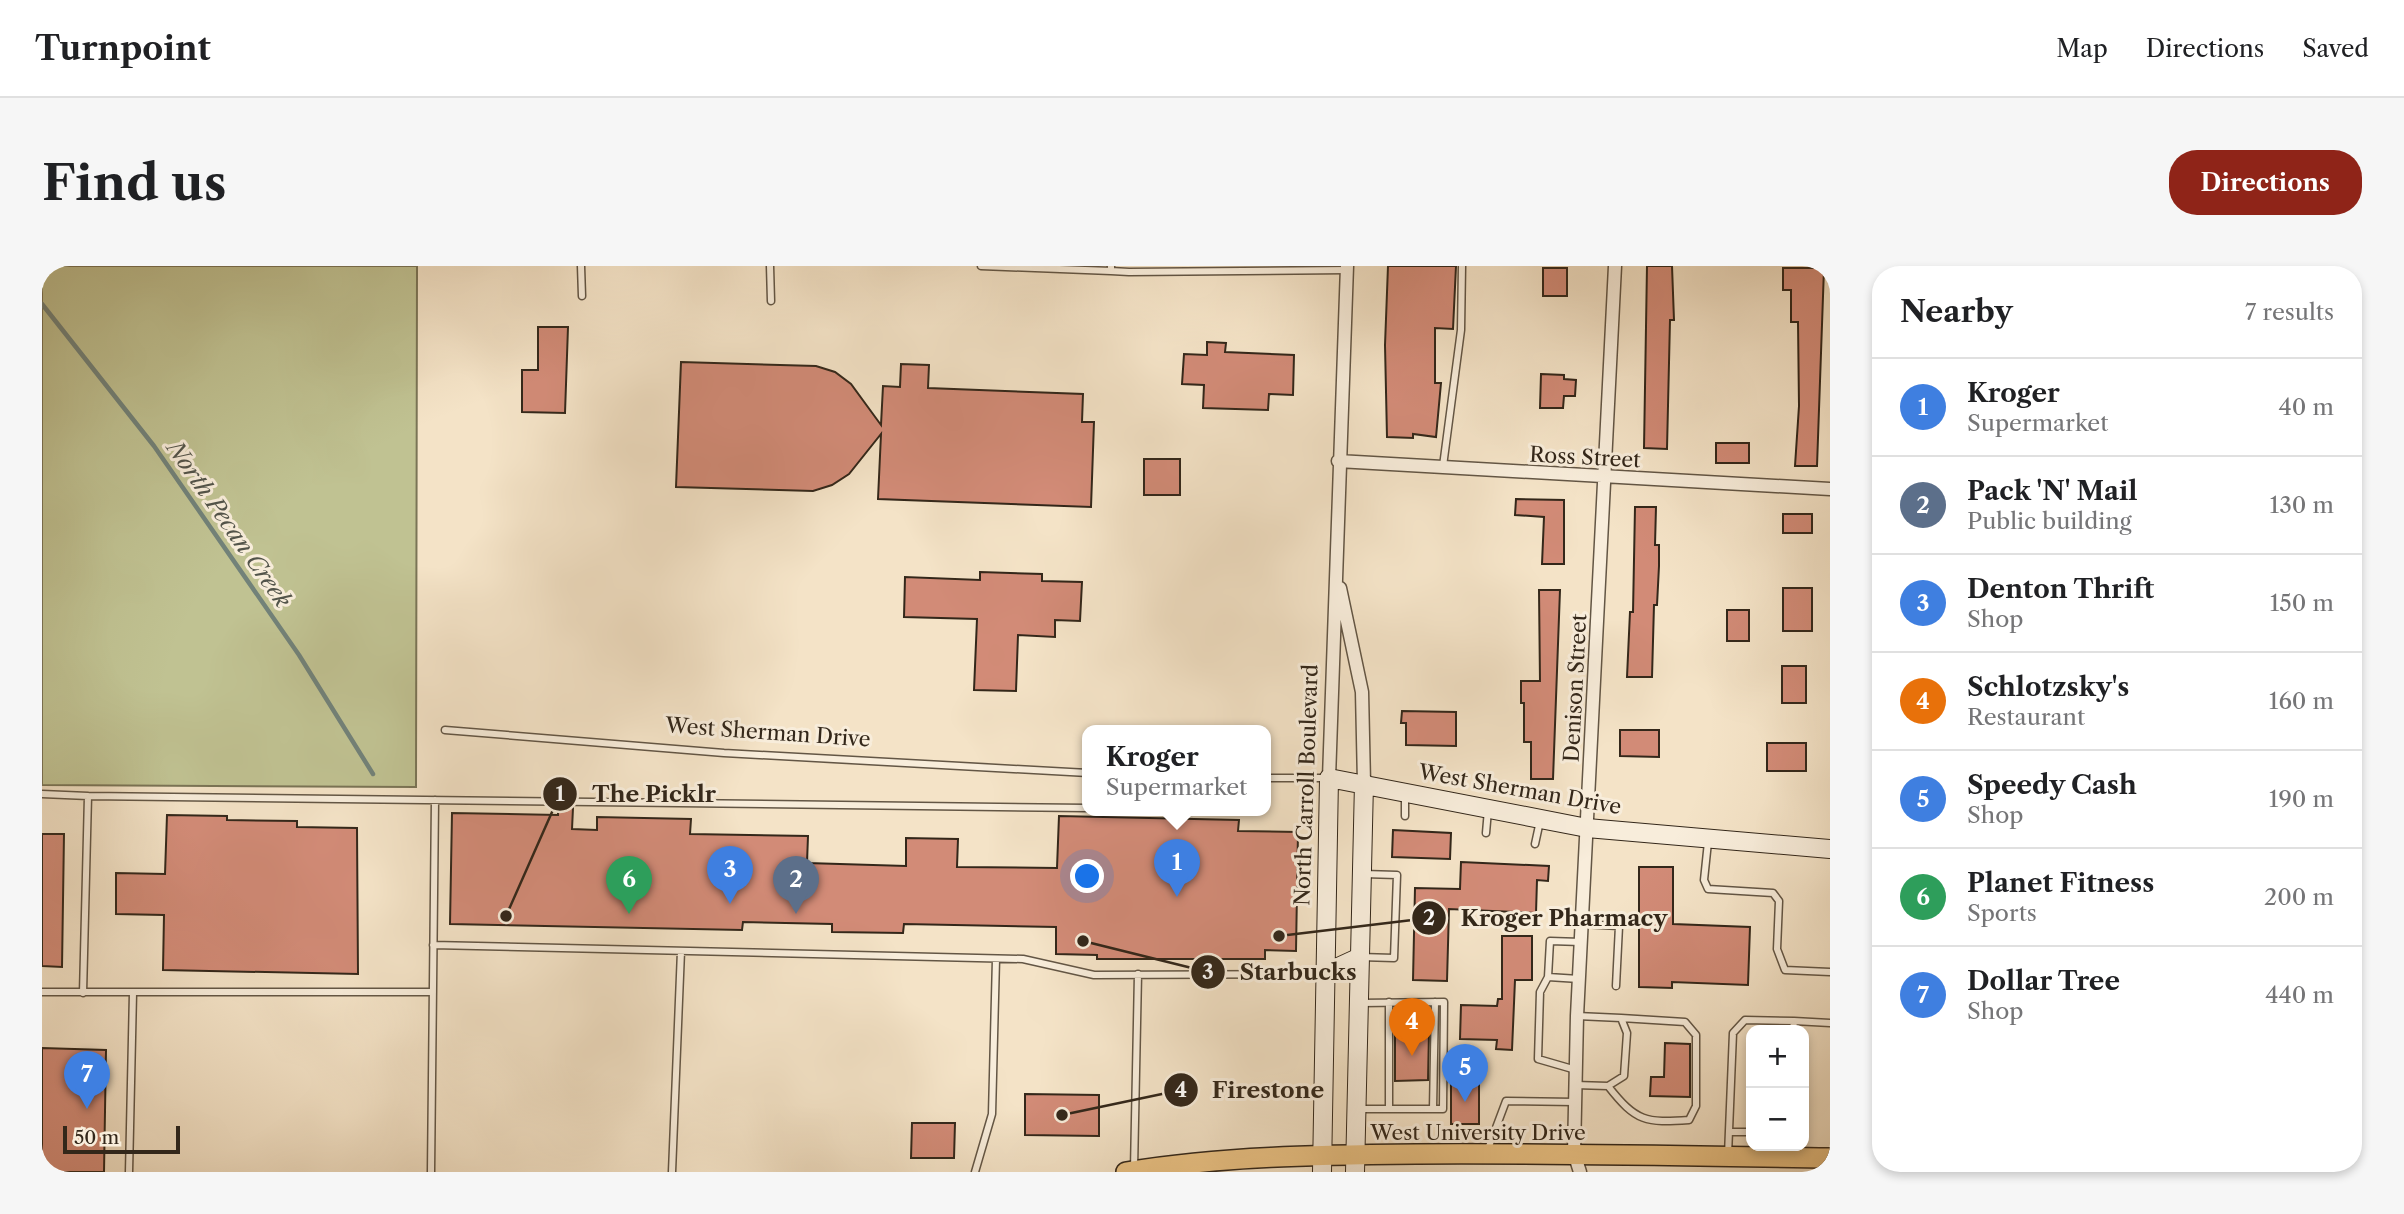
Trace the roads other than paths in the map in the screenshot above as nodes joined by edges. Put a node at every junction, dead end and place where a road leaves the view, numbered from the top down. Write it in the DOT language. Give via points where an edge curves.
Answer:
graph roads {
  1 [pos="581,266"];
  2 [pos="770,266"];
  3 [pos="981,266"];
  4 [pos="1462,266"];
  5 [pos="1615,266"];
  6 [pos="1111,268"];
  7 [pos="1290,268"];
  8 [pos="1347,268"];
  9 [pos="582,296"];
  10 [pos="771,301"];
  11 [pos="1338,461"];
  12 [pos="1443,468"];
  13 [pos="1605,478"];
  14 [pos="1830,489"];
  15 [pos="1336,567"];
  16 [pos="446,730"];
  17 [pos="1082,773"];
  18 [pos="1329,778"];
  19 [pos="1271,779"];
  20 [pos="1364,783"];
  21 [pos="1405,791"];
  22 [pos="42,794"];
  23 [pos="88,796"];
  24 [pos="435,800"];
  25 [pos="1082,808"];
  26 [pos="1488,808"];
  27 [pos="1405,816"];
  28 [pos="1540,819"];
  29 [pos="1587,828"];
  30 [pos="1486,834"];
  31 [pos="1708,839"];
  32 [pos="1535,844"];
  33 [pos="1830,849"];
  34 [pos="1362,874"];
  35 [pos="1582,924"];
  36 [pos="1581,942"];
  37 [pos="433,945"];
  38 [pos="681,951"];
  39 [pos="1360,957"];
  40 [pos="996,959"];
  41 [pos="1830,972"];
  42 [pos="1138,974"];
  43 [pos="1323,974"];
  44 [pos="1548,977"];
  45 [pos="1579,979"];
  46 [pos="1616,986"];
  47 [pos="42,992"];
  48 [pos="133,992"];
  49 [pos="433,992"];
  50 [pos="83,993"];
  51 [pos="1389,1002"];
  52 [pos="1359,1003"];
  53 [pos="1577,1016"];
  54 [pos="1621,1018"];
  55 [pos="1794,1021"];
  56 [pos="1830,1023"];
  57 [pos="1794,1025"];
  58 [pos="1576,1070"];
  59 [pos="1575,1085"];
  60 [pos="1608,1086"];
  61 [pos="1575,1102"];
  62 [pos="1356,1109"];
  63 [pos="1389,1109"];
  64 [pos="1729,1132"];
  65 [pos="1746,1132"];
  66 [pos="1787,1152"];
  67 [pos="1486,1153"];
  68 [pos="1728,1157"];
  69 [pos="1830,1158"];
  70 [pos="1355,1163"];
  71 [pos="1577,1163"];
  72 [pos="1322,1164"];
  73 [pos="1130,1171"];
  74 [pos="129,1172"];
  75 [pos="431,1172"];
  76 [pos="672,1172"];
  77 [pos="975,1172"];
  1 -- 9 [label="lane"];
  2 -- 10 [label="lane"];
  3 -- 6 [label="lane"];
  4 -- 12 [label="lane" via="1461,330"];
  5 -- 13 [label="street, Denison Street"];
  6 -- 7 [label="lane"];
  7 -- 8 [label="lane"];
  8 -- 11 [label="street, North Carroll Boulevard"];
  11 -- 12 [label="street, Ross Street"];
  11 -- 15 [label="street, North Carroll Boulevard"];
  12 -- 13 [label="street, Ross Street"];
  13 -- 14 [label="street, Ross Street"];
  13 -- 29 [label="street, Denison Street"];
  15 -- 18 [label="street, North Carroll Boulevard"];
  15 -- 20 [label="street, North Carroll Boulevard" via="1362,692"];
  16 -- 17 [label="lane, West Sherman Drive" via="724,753"];
  18 -- 19 [label="lane"];
  18 -- 20 [label="street, West Sherman Drive"];
  18 -- 43 [label="street, North Carroll Boulevard"];
  20 -- 21 [label="street, West Sherman Drive"];
  20 -- 34 [label="street, North Carroll Boulevard"];
  21 -- 26 [label="street, West Sherman Drive"];
  21 -- 27 [label="lane"];
  22 -- 23 [label="lane"];
  23 -- 24 [label="lane"];
  23 -- 50 [label="lane"];
  24 -- 25 [label="lane"];
  24 -- 37 [label="lane"];
  26 -- 28 [label="street, West Sherman Drive"];
  26 -- 30 [label="lane"];
  28 -- 29 [label="street, West Sherman Drive"];
  28 -- 32 [label="lane"];
  29 -- 31 [label="street, West Sherman Drive"];
  29 -- 35 [label="street, Denison Street"];
  31 -- 33 [label="street, West Sherman Drive"];
  31 -- 41 [label="lane" via="1707,889 1773,893 1779,901 1777,949 1785,970"];
  34 -- 39 [label="street, North Carroll Boulevard"];
  34 -- 39 [label="lane" via="1397,875 1394,958"];
  35 -- 36 [label="street, Denison Street"];
  35 -- 46 [label="lane" via="1619,926"];
  36 -- 44 [label="lane" via="1550,941"];
  36 -- 45 [label="street, Denison Street"];
  37 -- 38 [label="lane"];
  37 -- 49 [label="lane"];
  38 -- 40 [label="lane"];
  38 -- 76 [label="lane"];
  39 -- 43 [label="street"];
  39 -- 52 [label="street, North Carroll Boulevard"];
  40 -- 42 [label="lane" via="1023,959 1094,975"];
  40 -- 77 [label="lane" via="992,1114"];
  42 -- 43 [label="lane"];
  42 -- 73 [label="lane"];
  43 -- 72 [label="street, North Carroll Boulevard"];
  44 -- 45 [label="lane"];
  44 -- 58 [label="lane" via="1540,992 1538,1059"];
  45 -- 53 [label="street, Denison Street"];
  47 -- 50 [label="lane"];
  48 -- 49 [label="lane"];
  48 -- 50 [label="lane"];
  48 -- 74 [label="lane"];
  49 -- 75 [label="lane"];
  51 -- 52 [label="lane"];
  51 -- 63 [label="lane"];
  51 -- 63 [label="lane" via="1435,1002 1433,1109"];
  52 -- 62 [label="street, North Carroll Boulevard"];
  53 -- 54 [label="lane"];
  53 -- 58 [label="street, Denison Street"];
  54 -- 60 [label="lane" via="1627,1033 1624,1076"];
  54 -- 60 [label="lane" via="1685,1022 1696,1035 1696,1106 1689,1120 1640,1119"];
  55 -- 56 [label="lane"];
  55 -- 57 [label="lane"];
  55 -- 64 [label="lane" via="1745,1020 1733,1033"];
  58 -- 59 [label="street, Denison Street"];
  59 -- 60 [label="lane"];
  59 -- 61 [label="street, Denison Street"];
  61 -- 67 [label="lane" via="1506,1101"];
  61 -- 71 [label="street, Denison Street"];
  62 -- 63 [label="lane"];
  62 -- 70 [label="street, North Carroll Boulevard"];
  64 -- 65 [label="lane"];
  64 -- 68 [label="lane"];
  66 -- 68 [label="main road, West University Drive"];
  66 -- 69 [label="main road, West University Drive"];
  67 -- 70 [label="main road, West University Drive"];
  67 -- 71 [label="main road, West University Drive"];
  68 -- 71 [label="main road, West University Drive"];
  70 -- 72 [label="main road, West University Drive"];
  72 -- 73 [label="main road, West University Drive"];
}
